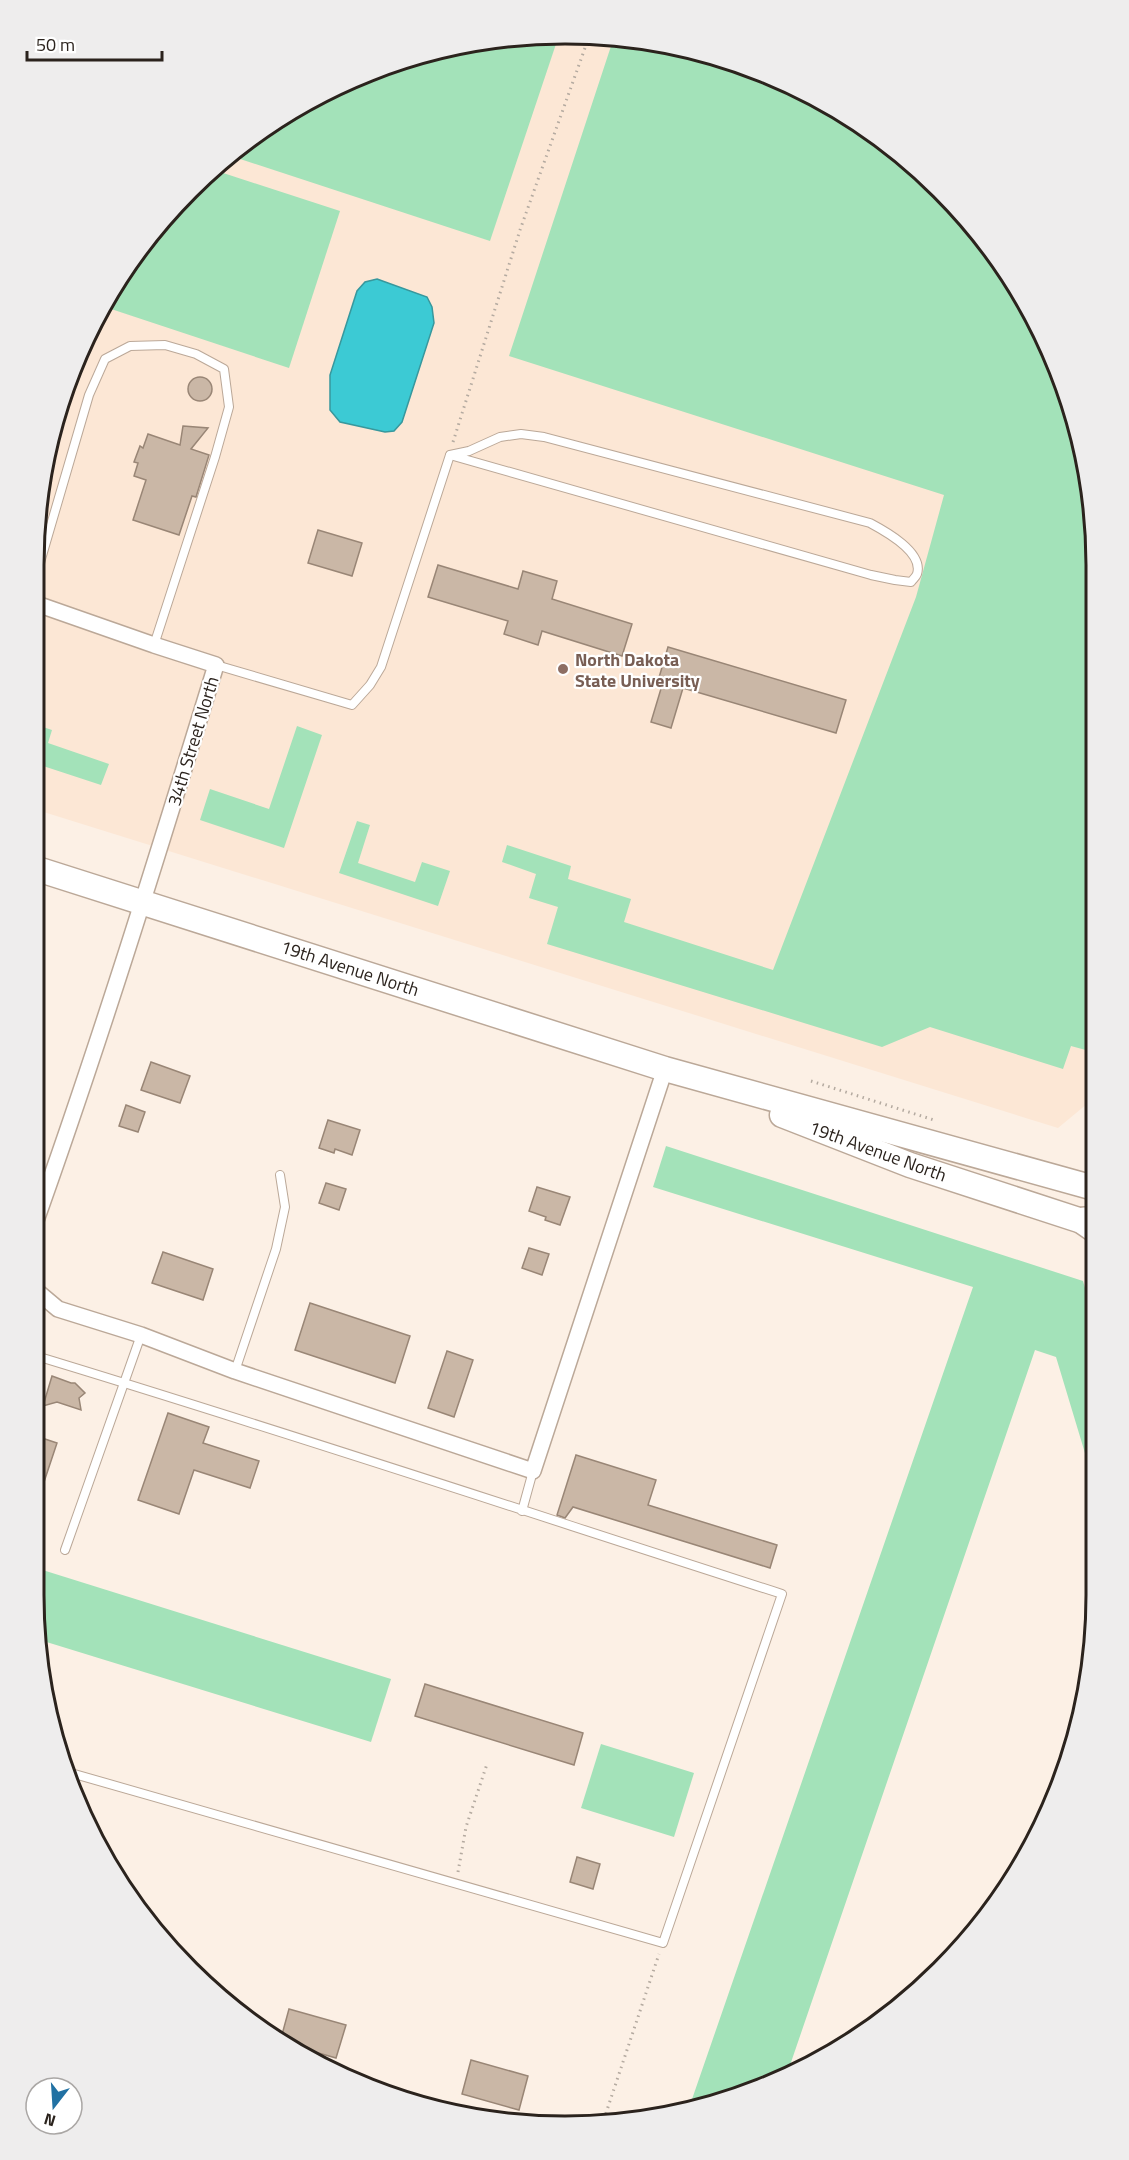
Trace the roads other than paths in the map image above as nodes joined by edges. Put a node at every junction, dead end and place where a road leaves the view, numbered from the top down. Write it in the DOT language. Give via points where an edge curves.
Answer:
graph roads {
  1 [pos="450,454"];
  2 [pos="44,547"];
  3 [pos="44,606"];
  4 [pos="154,645"];
  5 [pos="216,665"];
  6 [pos="44,871"];
  7 [pos="144,903"];
  8 [pos="665,1069"];
  9 [pos="280,1175"];
  10 [pos="1086,1186"];
  11 [pos="44,1198"];
  12 [pos="1086,1224"];
  13 [pos="44,1297"];
  14 [pos="141,1335"];
  15 [pos="44,1358"];
  16 [pos="235,1371"];
  17 [pos="124,1383"];
  18 [pos="533,1472"];
  19 [pos="522,1511"];
  20 [pos="65,1550"];
  21 [pos="75,1774"];
  1 -- 1 [label="lane" via="469,451 500,436 544,437 870,523 904,545 917,562 917,574 911,582 871,575"];
  1 -- 5 [label="lane, 34th Street North" via="381,667 352,705"];
  2 -- 4 [label="lane" via="89,395 105,359 130,346 165,345 196,354 224,369 229,406"];
  3 -- 4 [label="street"];
  4 -- 5 [label="street"];
  5 -- 7 [label="street, 34th Street North"];
  6 -- 7 [label="main road, 19th Avenue North"];
  7 -- 8 [label="main road, 19th Avenue North"];
  7 -- 11 [label="street, 34th Street North"];
  8 -- 10 [label="main road, 19th Avenue North"];
  8 -- 12 [label="main road, 19th Avenue North" via="910,1166"];
  8 -- 18 [label="street"];
  9 -- 16 [label="lane" via="285,1207 276,1249"];
  13 -- 14 [label="street" via="58,1309"];
  14 -- 16 [label="street"];
  14 -- 17 [label="lane"];
  15 -- 17 [label="lane"];
  16 -- 18 [label="street"];
  17 -- 19 [label="lane"];
  17 -- 20 [label="lane"];
  18 -- 19 [label="lane"];
  19 -- 21 [label="lane" via="782,1594 663,1943"];
}
